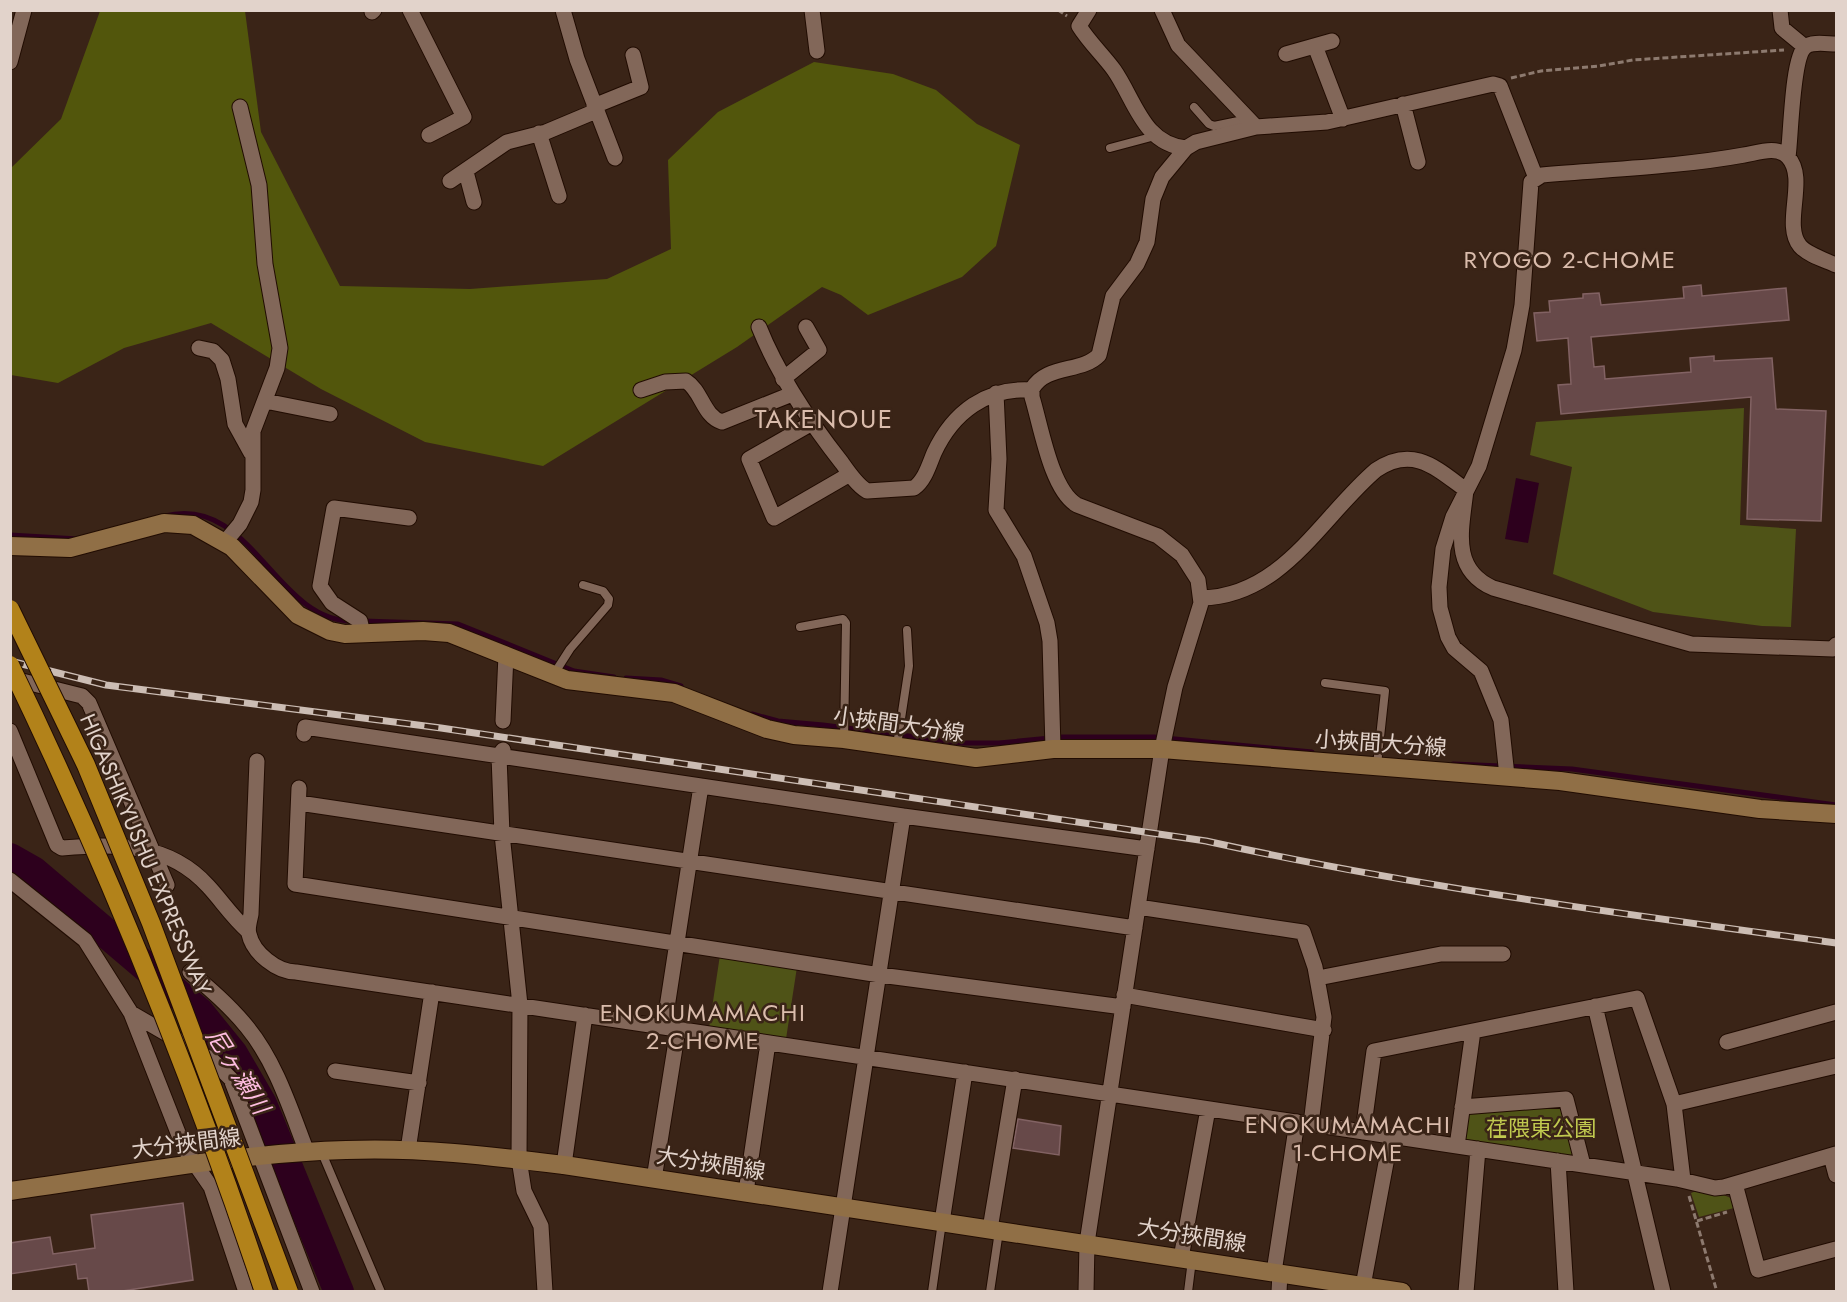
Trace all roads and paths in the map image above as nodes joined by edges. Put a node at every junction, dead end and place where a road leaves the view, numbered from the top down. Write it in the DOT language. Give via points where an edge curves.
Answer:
graph roads {
  1 [pos="24,10"];
  2 [pos="410,10"];
  3 [pos="563,10"];
  4 [pos="812,10"];
  5 [pos="1089,10"];
  6 [pos="1162,10"];
  7 [pos="1780,10"];
  8 [pos="1332,41"];
  9 [pos="1836,44"];
  10 [pos="1314,46"];
  11 [pos="1803,49"];
  12 [pos="818,51"];
  13 [pos="1286,54"];
  14 [pos="633,55"];
  15 [pos="10,62"];
  16 [pos="1496,85"];
  17 [pos="1403,104"];
  18 [pos="240,107"];
  19 [pos="1194,107"];
  20 [pos="595,108"];
  21 [pos="1343,119"];
  22 [pos="1252,123"];
  23 [pos="539,133"];
  24 [pos="429,135"];
  25 [pos="1155,136"];
  26 [pos="1110,148"];
  27 [pos="1186,148"];
  28 [pos="1788,157"];
  29 [pos="615,158"];
  30 [pos="1418,162"];
  31 [pos="466,172"];
  32 [pos="1536,178"];
  33 [pos="450,181"];
  34 [pos="558,196"];
  35 [pos="474,202"];
  36 [pos="1836,265"];
  37 [pos="759,327"];
  38 [pos="806,327"];
  39 [pos="199,348"];
  40 [pos="783,379"];
  41 [pos="641,390"];
  42 [pos="1032,390"];
  43 [pos="996,393"];
  44 [pos="792,394"];
  45 [pos="265,401"];
  46 [pos="330,414"];
  47 [pos="812,423"];
  48 [pos="251,453"];
  49 [pos="850,474"];
  50 [pos="1466,490"];
  51 [pos="409,518"];
  52 [pos="226,542"];
  53 [pos="10,546"];
  54 [pos="583,585"];
  55 [pos="1202,598"];
  56 [pos="10,609"];
  57 [pos="800,627"];
  58 [pos="907,630"];
  59 [pos="363,634"];
  60 [pos="1836,645"];
  61 [pos="506,655"];
  62 [pos="10,665"];
  63 [pos="553,675"];
  64 [pos="10,678"];
  65 [pos="1325,684"];
  66 [pos="503,721"];
  67 [pos="10,731"];
  68 [pos="304,734"];
  69 [pos="844,739"];
  70 [pos="897,747"];
  71 [pos="1053,748"];
  72 [pos="1162,749"];
  73 [pos="501,753"];
  74 [pos="257,761"];
  75 [pos="1377,766"];
  76 [pos="1507,777"];
  77 [pos="701,786"];
  78 [pos="1836,814"];
  79 [pos="903,816"];
  80 [pos="502,834"];
  81 [pos="1147,849"];
  82 [pos="154,851"];
  83 [pos="689,862"];
  84 [pos="10,880"];
  85 [pos="167,885"];
  86 [pos="892,893"];
  87 [pos="1138,907"];
  88 [pos="511,918"];
  89 [pos="1135,928"];
  90 [pos="248,931"];
  91 [pos="677,943"];
  92 [pos="1503,954"];
  93 [pos="190,972"];
  94 [pos="880,975"];
  95 [pos="1318,978"];
  96 [pos="432,992"];
  97 [pos="1124,1001"];
  98 [pos="520,1005"];
  99 [pos="1595,1006"];
  100 [pos="1836,1012"];
  101 [pos="131,1013"];
  102 [pos="585,1015"];
  103 [pos="671,1028"];
  104 [pos="1324,1030"];
  105 [pos="1473,1031"];
  106 [pos="768,1042"];
  107 [pos="1727,1042"];
  108 [pos="867,1057"];
  109 [pos="1836,1066"];
  110 [pos="335,1071"];
  111 [pos="965,1072"];
  112 [pos="1015,1079"];
  113 [pos="418,1083"];
  114 [pos="1109,1094"];
  115 [pos="1674,1104"];
  116 [pos="1462,1107"];
  117 [pos="1208,1108"];
  118 [pos="1304,1123"];
  119 [pos="1363,1132"];
  120 [pos="1391,1136"];
  121 [pos="1457,1146"];
  122 [pos="1478,1149"];
  123 [pos="408,1150"];
  124 [pos="314,1152"];
  125 [pos="1834,1155"];
  126 [pos="263,1157"];
  127 [pos="519,1159"];
  128 [pos="1558,1161"];
  129 [pos="194,1165"];
  130 [pos="564,1165"];
  131 [pos="1583,1165"];
  132 [pos="1636,1173"];
  133 [pos="1836,1175"];
  134 [pos="654,1179"];
  135 [pos="1683,1180"];
  136 [pos="1735,1184"];
  137 [pos="10,1191"];
  138 [pos="746,1192"];
  139 [pos="843,1207"];
  140 [pos="1742,1208"];
  141 [pos="1697,1221"];
  142 [pos="942,1222"];
  143 [pos="995,1230"];
  144 [pos="1087,1243"];
  145 [pos="1836,1249"];
  146 [pos="1187,1259"];
  147 [pos="1277,1273"];
  148 [pos="1369,1288"];
  149 [pos="246,1292"];
  150 [pos="264,1292"];
  151 [pos="289,1292"];
  152 [pos="312,1292"];
  153 [pos="381,1292"];
  154 [pos="545,1292"];
  155 [pos="830,1292"];
  156 [pos="932,1292"];
  157 [pos="990,1292"];
  158 [pos="1086,1292"];
  159 [pos="1188,1292"];
  160 [pos="1279,1292"];
  161 [pos="1402,1292"];
  162 [pos="1466,1292"];
  163 [pos="1566,1292"];
  164 [pos="1663,1292"];
  165 [pos="1717,1292"];
  1 -- 15 [label="street"];
  2 -- 24 [label="street" via="464,117"];
  3 -- 20 [label="street"];
  4 -- 12 [label="street"];
  5 -- 25 [label="street" via="1079,27 1114,70"];
  6 -- 22 [label="street" via="1179,45"];
  7 -- 11 [label="street" via="1782,28"];
  8 -- 10 [label="street"];
  9 -- 11 [label="street" via="1811,44"];
  10 -- 13 [label="street"];
  10 -- 21 [label="street"];
  11 -- 16 [label="path" via="1541,70"];
  11 -- 28 [label="street" via="1793,84"];
  14 -- 20 [label="street" via="641,87"];
  16 -- 17 [label="street"];
  16 -- 32 [label="street" via="1500,86"];
  17 -- 21 [label="street"];
  17 -- 30 [label="street"];
  18 -- 45 [label="street" via="259,185 265,264 280,348"];
  19 -- 22 [label="lane" via="1214,126"];
  20 -- 23 [label="street"];
  20 -- 29 [label="street"];
  21 -- 22 [label="street" via="1316,124"];
  22 -- 27 [label="street"];
  23 -- 31 [label="street" via="507,142"];
  23 -- 34 [label="street"];
  25 -- 26 [label="lane"];
  25 -- 27 [label="street" via="1174,147"];
  27 -- 42 [label="street" via="1162,177 1153,199 1147,242 1137,264 1113,296 1099,355 1092,361 1053,373"];
  28 -- 32 [label="street" via="1770,151"];
  28 -- 36 [label="street" via="1795,175 1798,241 1808,252"];
  31 -- 33 [label="street"];
  31 -- 35 [label="street"];
  32 -- 50 [label="street" via="1529,190 1517,336 1479,466"];
  37 -- 40 [label="street"];
  38 -- 40 [label="street" via="819,350"];
  39 -- 48 [label="street" via="218,354 222,360 235,424"];
  40 -- 44 [label="street"];
  41 -- 44 [label="street" via="665,382 686,381 698,392 711,415 722,422"];
  42 -- 43 [label="street"];
  42 -- 55 [label="street" via="1055,475 1066,498 1077,506 1166,541 1194,571"];
  43 -- 49 [label="street" via="960,414 914,488 867,491"];
  43 -- 71 [label="street" via="996,510 1024,556 1047,623"];
  44 -- 47 [label="street"];
  45 -- 46 [label="street"];
  45 -- 48 [label="street" via="253,431"];
  47 -- 49 [label="street"];
  47 -- 49 [label="street" via="749,459 774,518"];
  48 -- 52 [label="street" via="254,490 240,524"];
  50 -- 55 [label="street" via="1422,461 1392,460 1365,479 1298,553 1272,574 1232,595"];
  50 -- 60 [label="street" via="1464,561 1472,575 1493,588 1700,645 1833,649"];
  50 -- 76 [label="street" via="1443,549 1440,608 1454,648 1486,678 1503,729"];
  51 -- 59 [label="street" via="334,508 320,586 332,603 360,621"];
  52 -- 53 [label="main road, 小挾間大分線" via="202,528 164,523 70,548"];
  52 -- 59 [label="main road, 小挾間大分線" via="298,615 330,631"];
  54 -- 63 [label="lane" via="603,591 608,605"];
  55 -- 72 [label="street"];
  56 -- 151 [label="highway, HIGASHIKYUSHU EXPRESSWAY, bridge" via="86,765 147,913"];
  57 -- 69 [label="lane" via="843,619 846,623"];
  58 -- 70 [label="lane" via="909,666"];
  59 -- 61 [label="main road, 小挾間大分線" via="441,631"];
  61 -- 63 [label="main road, 小挾間大分線"];
  61 -- 66 [label="street"];
  62 -- 150 [label="highway, HIGASHIKYUSHU EXPRESSWAY, bridge" via="67,783 129,933"];
  63 -- 69 [label="main road, 小挾間大分線" via="584,683 674,693 782,733"];
  64 -- 82 [label="street" via="82,696 89,703"];
  65 -- 75 [label="lane" via="1385,691"];
  67 -- 82 [label="street" via="57,845"];
  68 -- 73 [label="street" via="305,727"];
  69 -- 70 [label="main road, 小挾間大分線"];
  70 -- 71 [label="main road, 小挾間大分線" via="976,758"];
  71 -- 72 [label="main road, 小挾間大分線"];
  72 -- 75 [label="main road, 小挾間大分線"];
  72 -- 81 [label="street"];
  73 -- 77 [label="street"];
  73 -- 80 [label="street"];
  74 -- 90 [label="street"];
  75 -- 76 [label="main road, 小挾間大分線"];
  76 -- 78 [label="main road, 小挾間大分線" via="1761,809"];
  77 -- 79 [label="street"];
  77 -- 83 [label="street"];
  79 -- 81 [label="street"];
  79 -- 86 [label="street"];
  80 -- 83 [label="street"];
  80 -- 88 [label="street"];
  80 -- 88 [label="street" via="299,796 295,884"];
  81 -- 87 [label="street"];
  82 -- 85 [label="street"];
  82 -- 90 [label="street" via="192,870"];
  83 -- 86 [label="street"];
  83 -- 91 [label="street"];
  84 -- 101 [label="street" via="85,940"];
  86 -- 89 [label="street"];
  86 -- 94 [label="street"];
  87 -- 89 [label="street"];
  87 -- 95 [label="street" via="1298,930 1303,932"];
  88 -- 91 [label="street"];
  88 -- 98 [label="street"];
  89 -- 97 [label="street"];
  90 -- 96 [label="street" via="252,942 284,972"];
  91 -- 94 [label="street"];
  91 -- 103 [label="street"];
  92 -- 95 [label="street" via="1441,954"];
  93 -- 124 [label="street" via="248,1028"];
  94 -- 97 [label="street"];
  94 -- 108 [label="street"];
  95 -- 104 [label="street"];
  96 -- 98 [label="street"];
  96 -- 113 [label="street"];
  97 -- 104 [label="street"];
  97 -- 114 [label="street"];
  98 -- 102 [label="street"];
  98 -- 127 [label="street"];
  99 -- 105 [label="street"];
  99 -- 115 [label="street" via="1637,998"];
  99 -- 132 [label="street"];
  100 -- 107 [label="street"];
  101 -- 126 [label="street" via="212,1060 231,1079"];
  101 -- 129 [label="street" via="170,1115"];
  102 -- 103 [label="street"];
  102 -- 130 [label="street"];
  103 -- 106 [label="street"];
  103 -- 134 [label="street"];
  104 -- 118 [label="street"];
  105 -- 116 [label="street"];
  105 -- 119 [label="street" via="1374,1051"];
  106 -- 108 [label="street"];
  106 -- 138 [label="street"];
  108 -- 111 [label="street"];
  108 -- 139 [label="street"];
  109 -- 115 [label="street"];
  110 -- 113 [label="street"];
  111 -- 112 [label="street"];
  111 -- 142 [label="street"];
  112 -- 114 [label="street"];
  112 -- 143 [label="street"];
  113 -- 123 [label="street"];
  114 -- 117 [label="street"];
  114 -- 144 [label="street"];
  115 -- 135 [label="street"];
  116 -- 121 [label="street"];
  116 -- 131 [label="street" via="1566,1098"];
  117 -- 118 [label="street"];
  117 -- 146 [label="street"];
  118 -- 119 [label="street"];
  118 -- 147 [label="street"];
  119 -- 120 [label="street"];
  120 -- 121 [label="street"];
  120 -- 148 [label="street"];
  121 -- 122 [label="street"];
  122 -- 128 [label="street"];
  122 -- 162 [label="street"];
  123 -- 124 [label="main road, 大分挾間線"];
  123 -- 127 [label="main road, 大分挾間線"];
  124 -- 126 [label="main road, 大分挾間線"];
  124 -- 153 [label="lane"];
  125 -- 133 [label="street"];
  125 -- 136 [label="street"];
  126 -- 129 [label="main road, 大分挾間線"];
  126 -- 152 [label="street"];
  127 -- 130 [label="main road, 大分挾間線"];
  127 -- 154 [label="street" via="524,1191 541,1226"];
  128 -- 131 [label="street"];
  128 -- 163 [label="street"];
  129 -- 137 [label="main road, 大分挾間線"];
  129 -- 149 [label="street" via="211,1187"];
  130 -- 134 [label="main road, 大分挾間線"];
  131 -- 132 [label="street"];
  132 -- 135 [label="street"];
  132 -- 164 [label="street"];
  134 -- 138 [label="main road, 大分挾間線"];
  135 -- 136 [label="street" via="1715,1188"];
  135 -- 141 [label="path"];
  136 -- 140 [label="street"];
  138 -- 139 [label="main road, 大分挾間線"];
  139 -- 142 [label="main road, 大分挾間線"];
  139 -- 155 [label="street"];
  140 -- 141 [label="path"];
  140 -- 145 [label="street" via="1758,1270"];
  141 -- 165 [label="path"];
  142 -- 143 [label="main road, 大分挾間線"];
  142 -- 156 [label="lane"];
  143 -- 144 [label="main road, 大分挾間線"];
  143 -- 157 [label="lane"];
  144 -- 146 [label="main road, 大分挾間線"];
  144 -- 158 [label="street"];
  146 -- 147 [label="main road, 大分挾間線"];
  146 -- 159 [label="lane"];
  147 -- 148 [label="main road, 大分挾間線"];
  147 -- 160 [label="street"];
  148 -- 161 [label="main road, 大分挾間線"];
}
